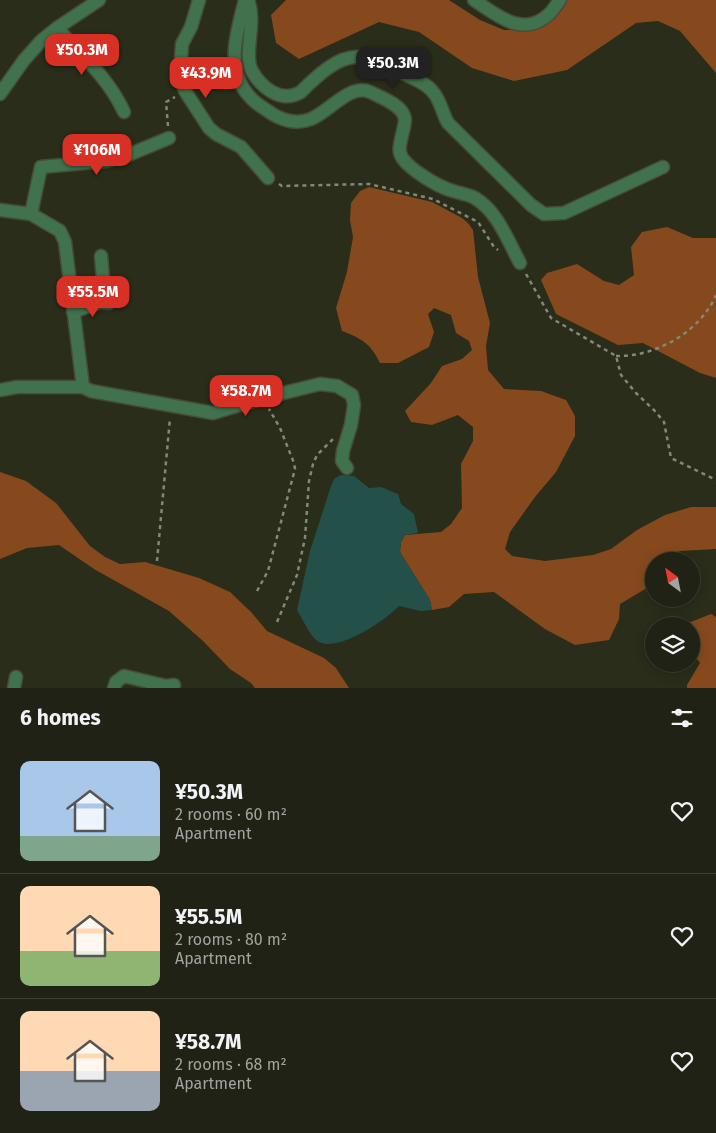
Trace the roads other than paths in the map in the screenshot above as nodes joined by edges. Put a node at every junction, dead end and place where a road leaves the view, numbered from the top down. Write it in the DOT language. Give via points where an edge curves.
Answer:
graph roads {
  1 [pos="99,0"];
  2 [pos="198,0"];
  3 [pos="246,0"];
  4 [pos="474,0"];
  5 [pos="560,0"];
  6 [pos="58,28"];
  7 [pos="0,94"];
  8 [pos="124,112"];
  9 [pos="169,138"];
  10 [pos="663,167"];
  11 [pos="268,178"];
  12 [pos="0,210"];
  13 [pos="31,214"];
  14 [pos="101,256"];
  15 [pos="520,263"];
  16 [pos="72,298"];
  17 [pos="110,303"];
  18 [pos="73,312"];
  19 [pos="82,387"];
  20 [pos="0,390"];
  21 [pos="347,468"];
  22 [pos="174,685"];
  23 [pos="114,688"];
  1 -- 6 [label="street"];
  2 -- 11 [label="street" via="182,44 180,75 185,91 209,128 241,147"];
  3 -- 10 [label="street" via="251,6 251,69 259,82 272,93 284,96 298,93 337,62 355,57 372,58 432,91 448,123 544,214 564,213"];
  3 -- 15 [label="street" via="235,47 235,70 250,98 275,117 290,121 309,120 360,89 396,106 405,119 399,150 403,159 434,184 475,198 489,209"];
  4 -- 5 [label="street" via="505,20 520,25 534,24 548,15"];
  6 -- 7 [label="street" via="35,48"];
  6 -- 8 [label="street" via="109,85"];
  9 -- 13 [label="street" via="106,161 41,167"];
  12 -- 13 [label="street"];
  13 -- 16 [label="street" via="60,231 65,242"];
  14 -- 16 [label="street" via="104,291"];
  16 -- 18 [label="street"];
  17 -- 18 [label="street" via="100,302"];
  18 -- 19 [label="street"];
  19 -- 20 [label="street"];
  19 -- 21 [label="street" via="213,414 320,384 337,386 352,395 354,405 343,451 342,461"];
  22 -- 23 [label="street" via="124,676"];
}
